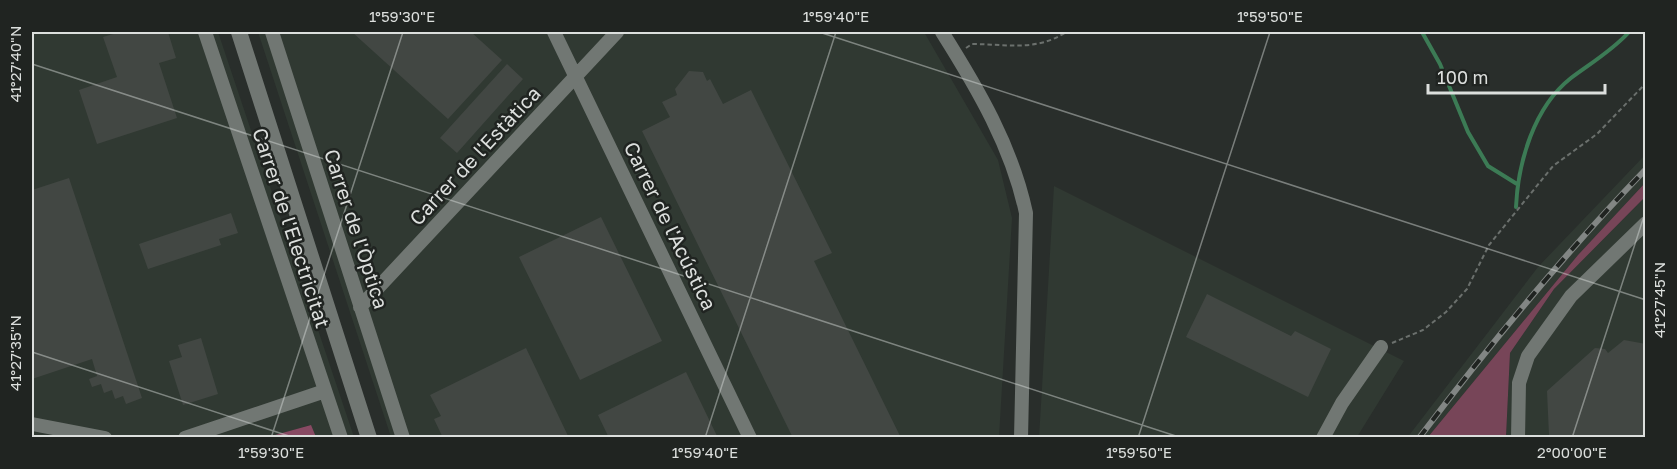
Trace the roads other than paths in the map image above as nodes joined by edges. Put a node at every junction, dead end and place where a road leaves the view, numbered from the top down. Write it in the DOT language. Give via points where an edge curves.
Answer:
graph roads {
  1 [pos="205,32"];
  2 [pos="239,32"];
  3 [pos="272,32"];
  4 [pos="554,32"];
  5 [pos="617,32"];
  6 [pos="942,32"];
  7 [pos="576,76"];
  8 [pos="1646,223"];
  9 [pos="360,307"];
  10 [pos="1381,347"];
  11 [pos="325,391"];
  12 [pos="32,424"];
  13 [pos="105,438"];
  14 [pos="185,438"];
  15 [pos="341,438"];
  16 [pos="369,438"];
  17 [pos="403,438"];
  18 [pos="750,438"];
  19 [pos="1021,438"];
  20 [pos="1323,438"];
  21 [pos="1518,438"];
  1 -- 11 [label="street, Carrer de l'Electricitat"];
  2 -- 16 [label="street"];
  3 -- 9 [label="street, Carrer de l'Òptica"];
  4 -- 7 [label="street, Carrer de l'Acústica"];
  5 -- 7 [label="street, Carrer de l'Estàtica"];
  6 -- 19 [label="street" via="1008,150 1026,213"];
  7 -- 9 [label="street, Carrer de l'Estàtica"];
  7 -- 18 [label="street, Carrer de l'Acústica"];
  8 -- 21 [label="street" via="1571,296 1528,356 1519,383"];
  9 -- 17 [label="street, Carrer de l'Òptica"];
  10 -- 20 [label="street"];
  11 -- 14 [label="street"];
  11 -- 15 [label="street, Carrer de l'Electricitat"];
  12 -- 13 [label="street"];
}
